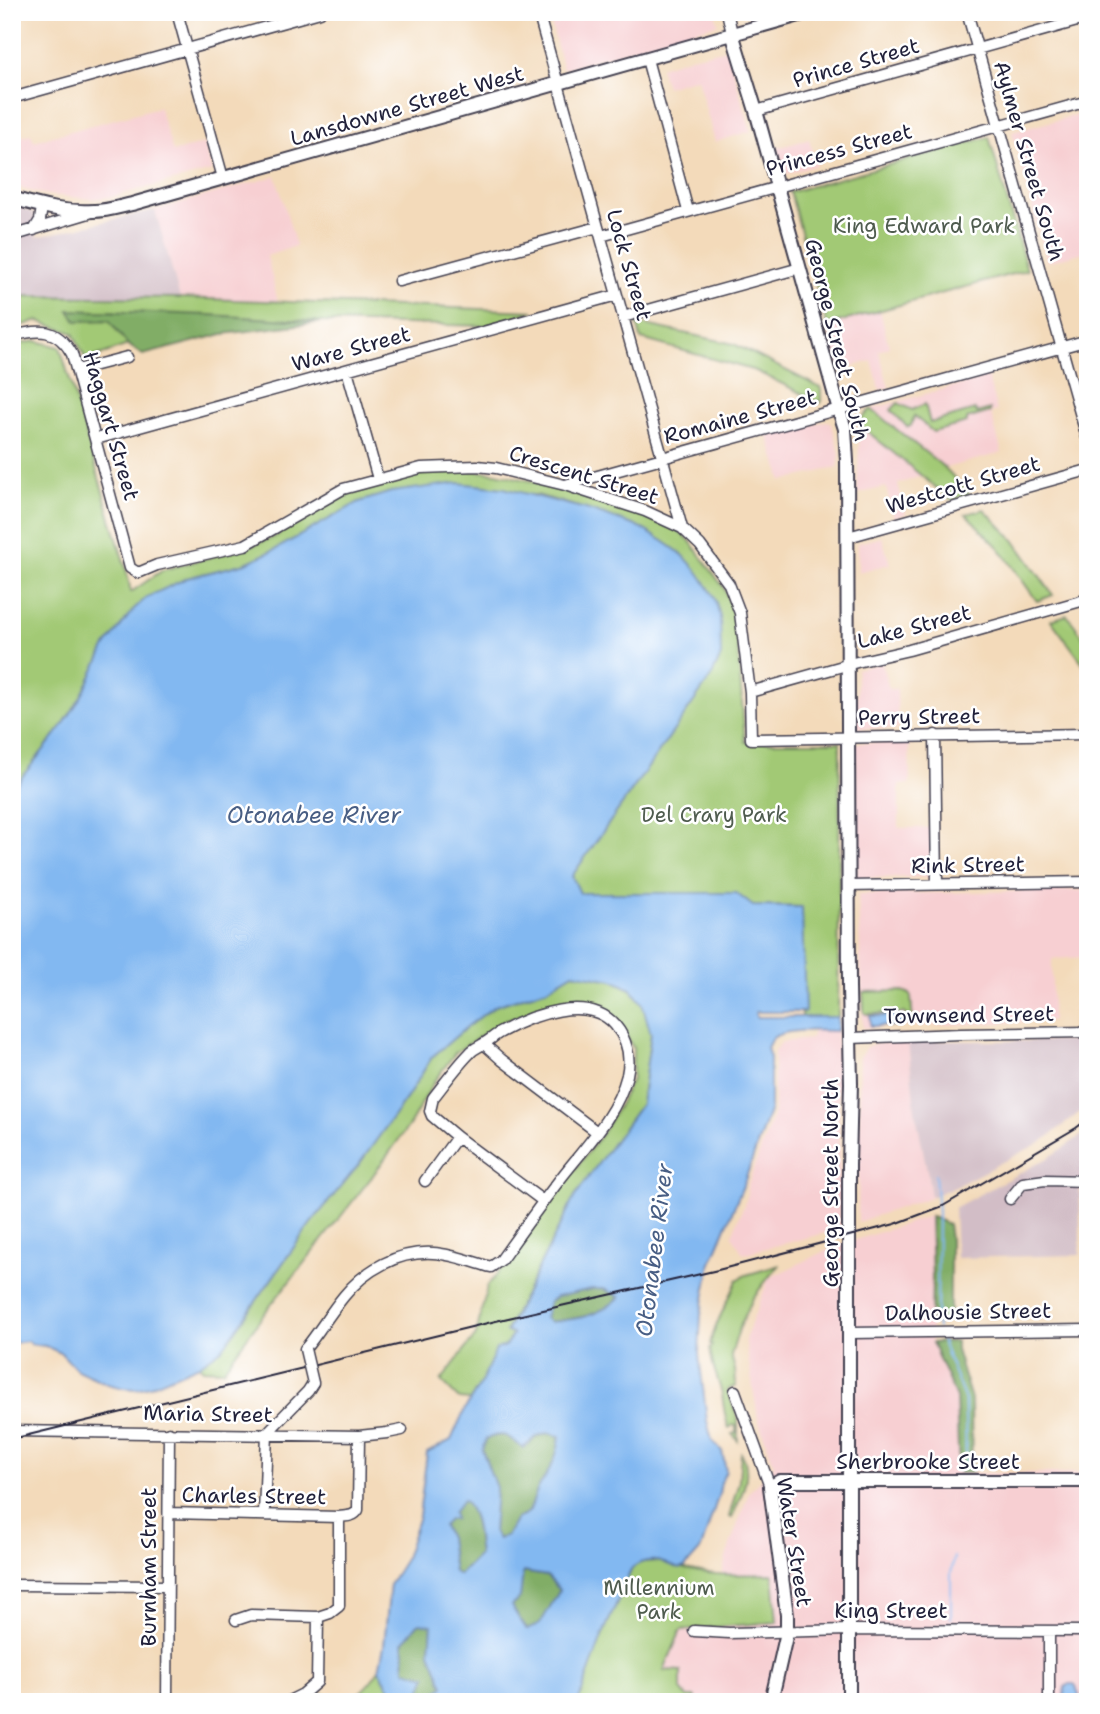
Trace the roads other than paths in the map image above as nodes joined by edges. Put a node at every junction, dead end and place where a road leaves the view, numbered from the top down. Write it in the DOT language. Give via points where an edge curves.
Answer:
graph roads {
  1 [pos="177,12"];
  2 [pos="320,12"];
  3 [pos="538,12"];
  4 [pos="727,12"];
  5 [pos="810,12"];
  6 [pos="967,12"];
  7 [pos="1088,18"];
  8 [pos="732,33"];
  9 [pos="188,49"];
  10 [pos="977,49"];
  11 [pos="647,59"];
  12 [pos="558,84"];
  13 [pos="12,98"];
  14 [pos="1088,101"];
  15 [pos="756,111"];
  16 [pos="999,127"];
  17 [pos="223,178"];
  18 [pos="777,187"];
  19 [pos="12,198"];
  20 [pos="42,207"];
  21 [pos="688,211"];
  22 [pos="96,212"];
  23 [pos="34,230"];
  24 [pos="599,231"];
  25 [pos="12,236"];
  26 [pos="800,268"];
  27 [pos="399,281"];
  28 [pos="617,295"];
  29 [pos="623,317"];
  30 [pos="12,336"];
  31 [pos="1088,340"];
  32 [pos="1061,348"];
  33 [pos="127,357"];
  34 [pos="77,370"];
  35 [pos="347,370"];
  36 [pos="839,410"];
  37 [pos="96,439"];
  38 [pos="1088,442"];
  39 [pos="663,458"];
  40 [pos="1088,470"];
  41 [pos="378,479"];
  42 [pos="565,485"];
  43 [pos="682,528"];
  44 [pos="848,537"];
  45 [pos="138,573"];
  46 [pos="1088,599"];
  47 [pos="848,664"];
  48 [pos="750,692"];
  49 [pos="1088,734"];
  50 [pos="935,736"];
  51 [pos="848,737"];
  52 [pos="751,739"];
  53 [pos="1088,882"];
  54 [pos="937,884"];
  55 [pos="848,886"];
  56 [pos="1088,1032"];
  57 [pos="850,1038"];
  58 [pos="484,1044"];
  59 [pos="597,1132"];
  60 [pos="457,1137"];
  61 [pos="425,1181"];
  62 [pos="1088,1181"];
  63 [pos="1010,1199"];
  64 [pos="543,1201"];
  65 [pos="1088,1330"];
  66 [pos="850,1333"];
  67 [pos="735,1391"];
  68 [pos="402,1430"];
  69 [pos="12,1431"];
  70 [pos="169,1432"];
  71 [pos="267,1433"];
  72 [pos="359,1436"];
  73 [pos="848,1457"];
  74 [pos="832,1481"];
  75 [pos="1088,1481"];
  76 [pos="850,1482"];
  77 [pos="770,1487"];
  78 [pos="169,1513"];
  79 [pos="264,1514"];
  80 [pos="339,1517"];
  81 [pos="12,1585"];
  82 [pos="168,1586"];
  83 [pos="318,1617"];
  84 [pos="236,1620"];
  85 [pos="849,1630"];
  86 [pos="1049,1631"];
  87 [pos="1088,1631"];
  88 [pos="694,1632"];
  89 [pos="787,1632"];
  90 [pos="1049,1696"];
  91 [pos="167,1702"];
  92 [pos="287,1702"];
  93 [pos="771,1702"];
  94 [pos="849,1702"];
  1 -- 9 [label="street"];
  2 -- 9 [label="street"];
  3 -- 12 [label="street, Lock Street"];
  4 -- 8 [label="street"];
  5 -- 8 [label="main road, Lansdowne Street West"];
  6 -- 10 [label="street, Aylmer Street South"];
  7 -- 10 [label="street, Prince Street"];
  8 -- 11 [label="main road, Lansdowne Street West"];
  8 -- 15 [label="main road, George Street South"];
  9 -- 13 [label="street"];
  9 -- 17 [label="street"];
  10 -- 15 [label="street, Prince Street"];
  10 -- 16 [label="street, Aylmer Street South"];
  11 -- 12 [label="main road, Lansdowne Street West"];
  11 -- 21 [label="street"];
  12 -- 17 [label="main road, Lansdowne Street West"];
  12 -- 24 [label="street, Lock Street"];
  14 -- 16 [label="street, Princess Street"];
  15 -- 18 [label="main road, George Street South"];
  16 -- 18 [label="street, Princess Street"];
  16 -- 32 [label="street, Aylmer Street South"];
  17 -- 22 [label="main road, Lansdowne Street West"];
  18 -- 21 [label="street, Princess Street"];
  18 -- 26 [label="main road, George Street South"];
  19 -- 20 [label="main road, Lansdowne Street West"];
  20 -- 22 [label="main road, Lansdowne Street West"];
  20 -- 23 [label="street"];
  21 -- 24 [label="street, Princess Street"];
  22 -- 23 [label="street"];
  23 -- 25 [label="street"];
  24 -- 27 [label="street, Princess Street"];
  24 -- 28 [label="street, Lock Street"];
  26 -- 29 [label="street"];
  26 -- 36 [label="main road, George Street South"];
  28 -- 29 [label="street, Lock Street"];
  28 -- 35 [label="street, Ware Street"];
  29 -- 39 [label="street, Lock Street"];
  30 -- 34 [label="street, Haggart Street" via="53,334 68,346"];
  31 -- 32 [label="street, Romaine Street"];
  32 -- 36 [label="street, Romaine Street"];
  32 -- 38 [label="street, Aylmer Street South"];
  33 -- 34 [label="street"];
  34 -- 37 [label="street, Haggart Street"];
  35 -- 37 [label="street, Ware Street"];
  35 -- 41 [label="street"];
  36 -- 39 [label="street, Romaine Street"];
  36 -- 44 [label="main road, George Street South" via="845,429"];
  37 -- 45 [label="street, Haggart Street" via="130,568"];
  39 -- 42 [label="street, Romaine Street"];
  39 -- 43 [label="street, Lock Street"];
  40 -- 44 [label="street, Westcott Street"];
  41 -- 42 [label="street, Crescent Street" via="421,468 477,467"];
  41 -- 45 [label="street, Crescent Street" via="343,489 245,545"];
  42 -- 43 [label="street, Crescent Street"];
  43 -- 48 [label="street, Crescent Street" via="729,584 740,613"];
  44 -- 47 [label="main road, George Street South"];
  46 -- 47 [label="street, Lake Street"];
  47 -- 48 [label="street, Lake Street"];
  47 -- 51 [label="main road, George Street North"];
  48 -- 52 [label="street, Crescent Street"];
  49 -- 50 [label="street, Perry Street"];
  50 -- 51 [label="street, Perry Street"];
  50 -- 54 [label="street"];
  51 -- 52 [label="street, Perry Street"];
  51 -- 55 [label="main road, George Street North"];
  53 -- 54 [label="street, Rink Street"];
  54 -- 55 [label="street, Rink Street"];
  55 -- 57 [label="main road, George Street North"];
  56 -- 57 [label="street, Townsend Street"];
  57 -- 66 [label="main road, George Street North"];
  58 -- 59 [label="street"];
  58 -- 59 [label="street" via="503,1030 560,1010 584,1009 609,1019 626,1043 628,1067 617,1101"];
  58 -- 60 [label="street" via="470,1053 433,1098 432,1116"];
  59 -- 64 [label="street"];
  60 -- 61 [label="street"];
  60 -- 64 [label="street"];
  62 -- 63 [label="street" via="1023,1183"];
  64 -- 71 [label="street, bridge" via="501,1260 491,1267 435,1253 402,1256 370,1271 344,1295 305,1349 313,1383"];
  65 -- 66 [label="street, Dalhousie Street"];
  66 -- 73 [label="main road, George Street North"];
  67 -- 77 [label="street, Water Street"];
  68 -- 72 [label="street, Maria Street"];
  69 -- 70 [label="street, Maria Street"];
  70 -- 71 [label="street, Maria Street"];
  70 -- 78 [label="street, Burnham Street"];
  71 -- 72 [label="street, Maria Street"];
  71 -- 79 [label="street"];
  72 -- 80 [label="street" via="358,1510"];
  73 -- 74 [label="main road" via="842,1475"];
  73 -- 76 [label="main road, George Street North"];
  74 -- 76 [label="main road, Sherbrooke Street"];
  74 -- 77 [label="main road, Sherbrooke Street" via="780,1482"];
  75 -- 76 [label="main road, Sherbrooke Street"];
  76 -- 85 [label="main road, George Street North"];
  77 -- 89 [label="main road, Water Street"];
  78 -- 79 [label="street, Charles Street"];
  78 -- 82 [label="street, Burnham Street"];
  79 -- 80 [label="street, Charles Street"];
  80 -- 83 [label="street" via="339,1606"];
  81 -- 82 [label="street"];
  82 -- 91 [label="street, Burnham Street"];
  83 -- 84 [label="street" via="251,1615"];
  83 -- 92 [label="street" via="317,1682"];
  85 -- 86 [label="street, King Street"];
  85 -- 89 [label="street, King Street"];
  85 -- 94 [label="main road, George Street North"];
  86 -- 87 [label="street, King Street"];
  86 -- 90 [label="street"];
  88 -- 89 [label="street, King Street"];
  89 -- 93 [label="main road, Water Street"];
}
